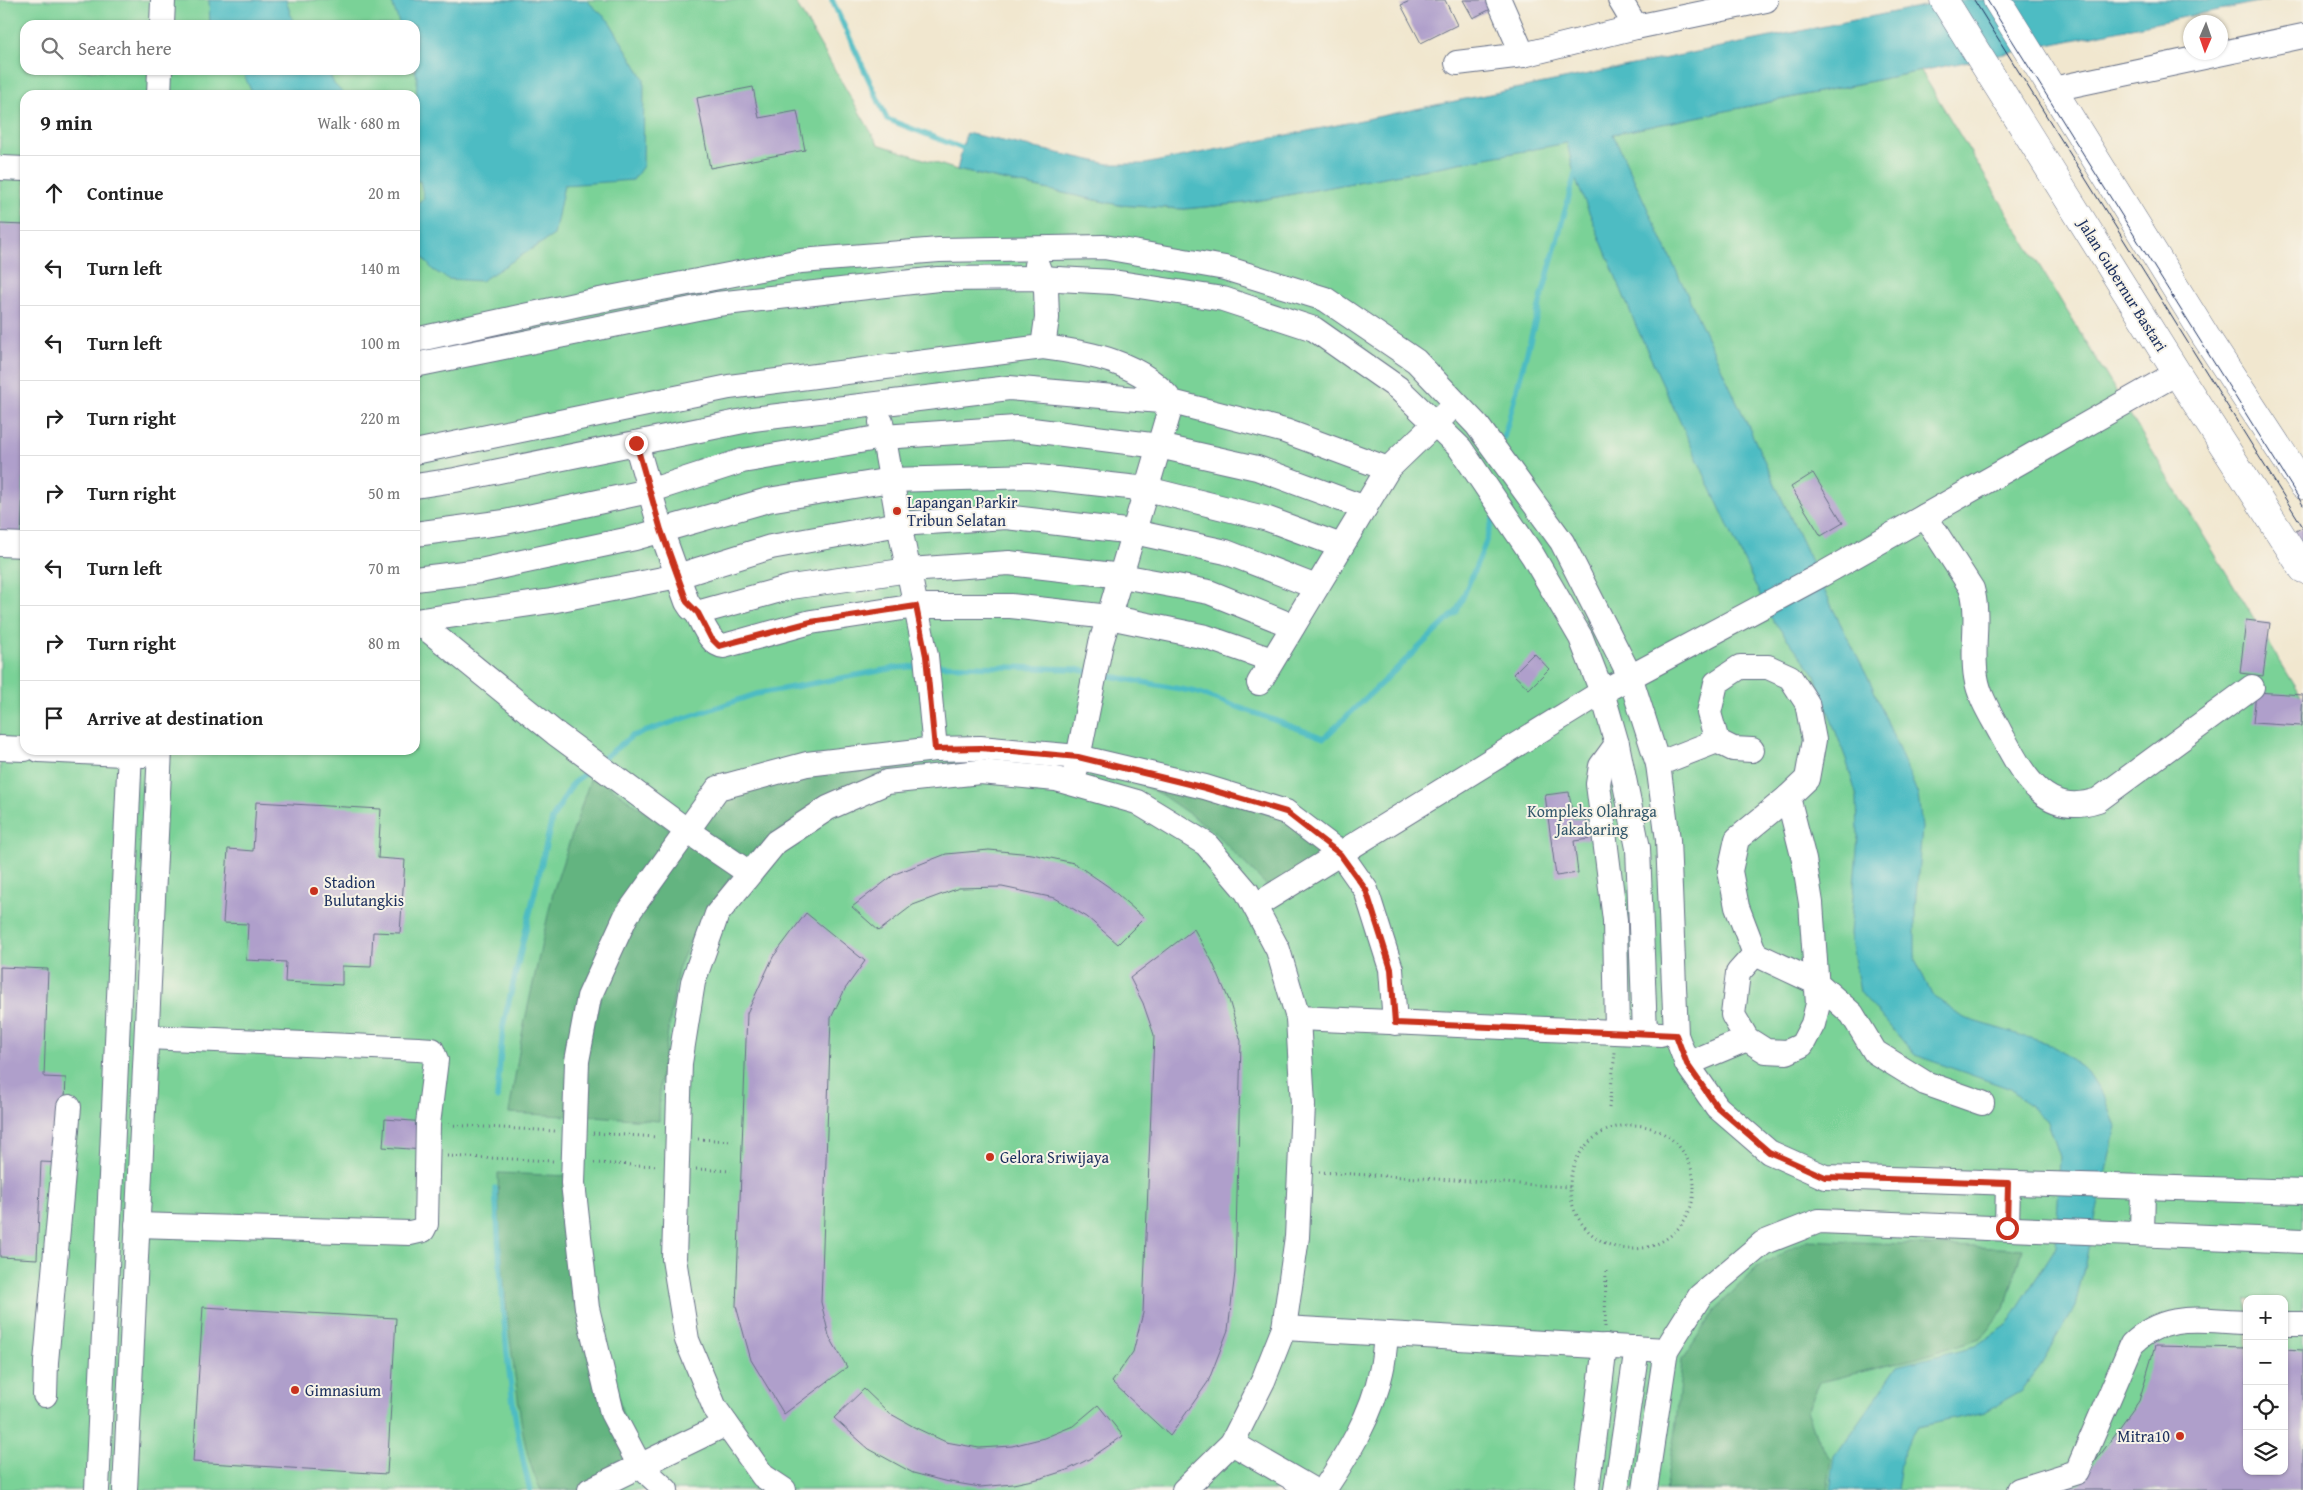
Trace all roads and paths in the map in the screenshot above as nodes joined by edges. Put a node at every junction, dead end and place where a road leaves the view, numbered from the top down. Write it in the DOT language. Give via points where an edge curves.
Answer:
graph roads {
  1 [pos="162,0"];
  2 [pos="1499,0"];
  3 [pos="1620,0"];
  4 [pos="1766,0"];
  5 [pos="1944,0"];
  6 [pos="1998,0"];
  7 [pos="162,20"];
  8 [pos="1636,27"];
  9 [pos="2303,36"];
  10 [pos="1523,55"];
  11 [pos="1457,63"];
  12 [pos="160,75"];
  13 [pos="2053,89"];
  14 [pos="159,90"];
  15 [pos="0,168"];
  16 [pos="20,169"];
  17 [pos="1033,248"];
  18 [pos="1040,278"];
  19 [pos="420,339"];
  20 [pos="1043,347"];
  21 [pos="420,364"];
  22 [pos="2178,373"];
  23 [pos="1172,402"];
  24 [pos="879,403"];
  25 [pos="1458,404"];
  26 [pos="1434,423"];
  27 [pos="883,437"];
  28 [pos="636,443"];
  29 [pos="1159,446"];
  30 [pos="420,447"];
  31 [pos="1388,469"];
  32 [pos="891,480"];
  33 [pos="420,485"];
  34 [pos="2303,485"];
  35 [pos="1147,489"];
  36 [pos="649,491"];
  37 [pos="1364,508"];
  38 [pos="1925,516"];
  39 [pos="899,524"];
  40 [pos="661,530"];
  41 [pos="1134,532"];
  42 [pos="420,533"];
  43 [pos="0,544"];
  44 [pos="20,545"];
  45 [pos="1342,546"];
  46 [pos="2303,569"];
  47 [pos="909,570"];
  48 [pos="678,576"];
  49 [pos="1122,576"];
  50 [pos="420,578"];
  51 [pos="1316,587"];
  52 [pos="916,606"];
  53 [pos="698,613"];
  54 [pos="1110,617"];
  55 [pos="420,620"];
  56 [pos="420,624"];
  57 [pos="1293,626"];
  58 [pos="1272,660"];
  59 [pos="1630,676"];
  60 [pos="1259,684"];
  61 [pos="2252,686"];
  62 [pos="1602,692"];
  63 [pos="1717,741"];
  64 [pos="1617,744"];
  65 [pos="0,748"];
  66 [pos="980,748"];
  67 [pos="935,749"];
  68 [pos="20,750"];
  69 [pos="1752,750"];
  70 [pos="130,755"];
  71 [pos="160,755"];
  72 [pos="1078,757"];
  73 [pos="1658,764"];
  74 [pos="980,772"];
  75 [pos="1072,784"];
  76 [pos="1788,797"];
  77 [pos="686,830"];
  78 [pos="1340,854"];
  79 [pos="749,872"];
  80 [pos="1255,906"];
  81 [pos="1755,954"];
  82 [pos="1817,983"];
  83 [pos="1298,1018"];
  84 [pos="1395,1023"];
  85 [pos="1617,1032"];
  86 [pos="1645,1033"];
  87 [pos="1676,1035"];
  88 [pos="147,1037"];
  89 [pos="1747,1039"];
  90 [pos="1687,1064"];
  91 [pos="1982,1103"];
  92 [pos="69,1107"];
  93 [pos="1610,1108"];
  94 [pos="1300,1171"];
  95 [pos="2008,1183"];
  96 [pos="1570,1187"];
  97 [pos="2137,1187"];
  98 [pos="2303,1192"];
  99 [pos="138,1225"];
  100 [pos="2007,1228"];
  101 [pos="2138,1234"];
  102 [pos="2303,1241"];
  103 [pos="1606,1268"];
  104 [pos="2243,1322"];
  105 [pos="2288,1324"];
  106 [pos="2303,1324"];
  107 [pos="1284,1328"];
  108 [pos="1386,1334"];
  109 [pos="1605,1346"];
  110 [pos="1637,1348"];
  111 [pos="1666,1350"];
  112 [pos="45,1395"];
  113 [pos="726,1424"];
  114 [pos="1232,1443"];
  115 [pos="640,1466"];
  116 [pos="97,1490"];
  117 [pos="125,1490"];
  118 [pos="590,1490"];
  119 [pos="666,1490"];
  120 [pos="784,1490"];
  121 [pos="1184,1490"];
  122 [pos="1313,1490"];
  123 [pos="1324,1490"];
  124 [pos="1587,1490"];
  125 [pos="1616,1490"];
  126 [pos="1645,1490"];
  127 [pos="2019,1490"];
  1 -- 7 [label="street"];
  2 -- 10 [label="street"];
  3 -- 8 [label="street"];
  4 -- 8 [label="street"];
  5 -- 22 [label="highway, Jalan Gubernur Bastari"];
  6 -- 13 [label="highway"];
  8 -- 10 [label="street"];
  9 -- 13 [label="street"];
  10 -- 11 [label="street"];
  12 -- 14 [label="street"];
  13 -- 34 [label="highway"];
  15 -- 16 [label="street"];
  17 -- 18 [label="street"];
  17 -- 19 [label="street" via="939,250 801,260"];
  17 -- 25 [label="street" via="1104,247 1225,268 1325,299 1416,361"];
  18 -- 20 [label="street" via="1046,289"];
  18 -- 21 [label="street" via="938,279 717,304"];
  18 -- 26 [label="street" via="1113,282 1223,299 1314,329 1398,388"];
  20 -- 23 [label="street" via="1080,352 1127,366 1160,387"];
  20 -- 30 [label="street" via="729,388"];
  22 -- 38 [label="street"];
  22 -- 46 [label="highway, Jalan Gubernur Bastari"];
  23 -- 24 [label="street" via="1009,388"];
  23 -- 29 [label="street"];
  23 -- 31 [label="street" via="1285,431"];
  24 -- 27 [label="street"];
  24 -- 28 [label="street" via="753,419"];
  25 -- 26 [label="street"];
  25 -- 59 [label="street" via="1477,425 1562,542"];
  26 -- 31 [label="street"];
  26 -- 62 [label="street" via="1460,448 1533,556 1581,638"];
  27 -- 29 [label="street" via="1016,428"];
  27 -- 32 [label="street"];
  27 -- 36 [label="street" via="742,461"];
  28 -- 33 [label="street"];
  28 -- 36 [label="street"];
  29 -- 35 [label="street"];
  29 -- 37 [label="street" via="1257,468"];
  31 -- 37 [label="street"];
  32 -- 35 [label="street" via="1029,476"];
  32 -- 39 [label="street"];
  32 -- 40 [label="street" via="768,500"];
  35 -- 41 [label="street"];
  35 -- 45 [label="street" via="1268,519"];
  36 -- 40 [label="street"];
  36 -- 42 [label="street" via="505,522"];
  37 -- 45 [label="street"];
  38 -- 59 [label="street"];
  38 -- 61 [label="street" via="1972,589 1976,603 1978,689 2017,763 2029,782 2043,795 2062,804 2082,805 2098,800"];
  39 -- 41 [label="street" via="1006,517"];
  39 -- 47 [label="street"];
  39 -- 48 [label="street" via="771,547"];
  40 -- 48 [label="street"];
  40 -- 50 [label="street" via="480,571"];
  41 -- 49 [label="street"];
  41 -- 51 [label="street" via="1226,552"];
  43 -- 44 [label="street"];
  45 -- 51 [label="street"];
  47 -- 49 [label="street" via="1009,563"];
  47 -- 52 [label="street"];
  47 -- 53 [label="street" via="791,587"];
  48 -- 53 [label="street" via="687,602"];
  48 -- 55 [label="street" via="551,601"];
  49 -- 54 [label="street"];
  49 -- 57 [label="street" via="1209,592"];
  51 -- 57 [label="street"];
  52 -- 53 [label="street" via="811,622 724,646 719,646 711,638"];
  52 -- 54 [label="street" via="1011,606"];
  52 -- 67 [label="street" via="926,656"];
  54 -- 58 [label="street" via="1206,637"];
  54 -- 72 [label="street"];
  56 -- 77 [label="street" via="555,734"];
  57 -- 58 [label="street"];
  58 -- 60 [label="street"];
  59 -- 62 [label="street"];
  59 -- 73 [label="street"];
  62 -- 64 [label="street"];
  62 -- 78 [label="street"];
  63 -- 69 [label="street" via="1734,749"];
  63 -- 73 [label="street"];
  63 -- 76 [label="street" via="1709,713 1716,683 1740,667 1768,667 1790,677 1807,703 1814,740 1806,779"];
  64 -- 85 [label="street" via="1600,766 1598,784 1615,920"];
  64 -- 86 [label="street" via="1638,848"];
  65 -- 68 [label="street"];
  66 -- 67 [label="street"];
  66 -- 72 [label="street"];
  66 -- 74 [label="street"];
  67 -- 77 [label="street" via="807,764 718,788"];
  70 -- 116 [label="street"];
  71 -- 88 [label="street"];
  72 -- 75 [label="street"];
  72 -- 78 [label="street" via="1286,812"];
  73 -- 87 [label="street" via="1668,840"];
  74 -- 75 [label="street" via="1056,779"];
  74 -- 79 [label="street" via="887,782 828,808 776,842"];
  75 -- 80 [label="street" via="1137,802 1206,844"];
  76 -- 81 [label="street" via="1737,838 1730,872 1737,907"];
  76 -- 82 [label="street" via="1811,903"];
  77 -- 79 [label="street"];
  77 -- 115 [label="street" via="626,916 589,997 578,1061 573,1183 587,1308 612,1413"];
  78 -- 80 [label="street"];
  78 -- 84 [label="street" via="1366,890 1391,969"];
  79 -- 113 [label="street" via="717,914 693,982 680,1063 676,1157 674,1259 687,1340 715,1408"];
  80 -- 83 [label="street" via="1278,950"];
  81 -- 82 [label="street"];
  81 -- 89 [label="street" via="1738,973 1733,1015"];
  82 -- 89 [label="street" via="1818,1004 1813,1024 1802,1045 1787,1052 1766,1051"];
  82 -- 91 [label="street" via="1852,1014 1874,1052 1925,1083"];
  83 -- 84 [label="street"];
  83 -- 94 [label="street" via="1303,1105"];
  84 -- 85 [label="street"];
  85 -- 86 [label="street"];
  85 -- 93 [label="path"];
  86 -- 87 [label="street"];
  87 -- 90 [label="street"];
  88 -- 99 [label="street"];
  88 -- 99 [label="street" via="432,1050 436,1060 428,1124 426,1224 423,1230 410,1233"];
  89 -- 90 [label="street"];
  90 -- 95 [label="street" via="1717,1107 1769,1152 1825,1177"];
  92 -- 112 [label="street"];
  94 -- 96 [label="path"];
  94 -- 107 [label="street" via="1297,1237"];
  95 -- 97 [label="street"];
  95 -- 100 [label="street"];
  96 -- 96 [label="path" via="1580,1153 1592,1140 1610,1130 1629,1125 1650,1128 1668,1136 1682,1150 1692,1168 1695,1188 1691,1207 1682,1225 1667,1239 1649,1247 1629,1249 1609,1245 1592,1234 1580,1221"];
  97 -- 98 [label="street"];
  97 -- 101 [label="street"];
  99 -- 117 [label="street"];
  100 -- 101 [label="street"];
  100 -- 111 [label="street" via="1820,1220 1763,1243 1700,1296"];
  101 -- 102 [label="street"];
  103 -- 109 [label="path"];
  104 -- 127 [label="street" via="2174,1320 2143,1334 2132,1344 2077,1472"];
  105 -- 106 [label="street"];
  107 -- 108 [label="street"];
  107 -- 114 [label="street" via="1263,1381"];
  108 -- 109 [label="street"];
  108 -- 123 [label="street" via="1381,1373 1368,1414 1346,1457"];
  109 -- 110 [label="street"];
  109 -- 124 [label="street"];
  110 -- 111 [label="street"];
  110 -- 125 [label="street"];
  111 -- 126 [label="street"];
  113 -- 115 [label="street"];
  113 -- 120 [label="street" via="763,1476"];
  114 -- 121 [label="street"];
  114 -- 122 [label="street"];
  115 -- 118 [label="street"];
  115 -- 119 [label="street"];
}
